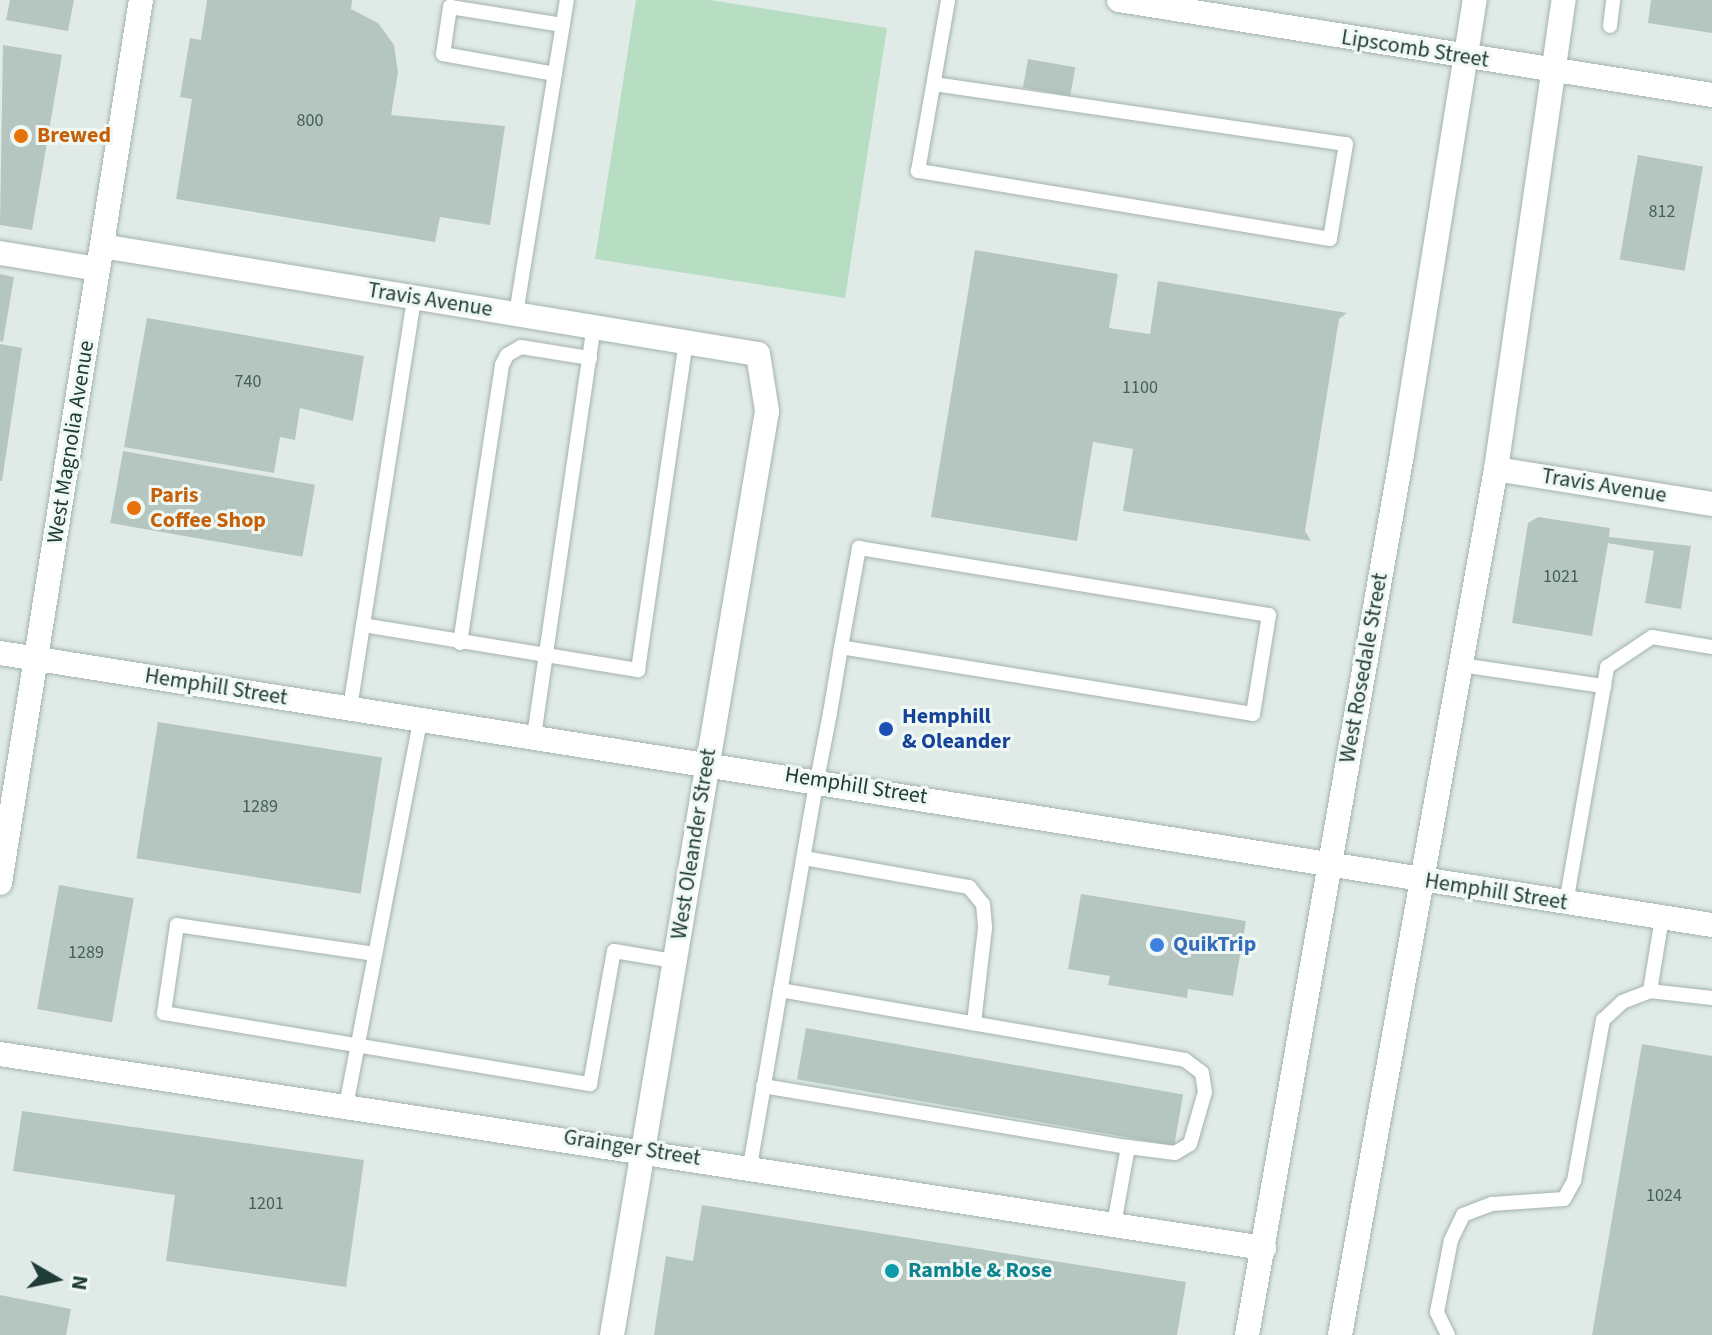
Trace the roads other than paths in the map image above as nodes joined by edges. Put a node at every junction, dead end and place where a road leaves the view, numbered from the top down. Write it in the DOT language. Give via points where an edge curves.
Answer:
graph roads {
  1 [pos="141,0"];
  2 [pos="567,0"];
  3 [pos="948,0"];
  4 [pos="1119,0"];
  5 [pos="1475,0"];
  6 [pos="1564,0"];
  7 [pos="1613,0"];
  8 [pos="563,25"];
  9 [pos="1610,26"];
  10 [pos="1469,58"];
  11 [pos="1557,72"];
  12 [pos="555,74"];
  13 [pos="934,84"];
  14 [pos="1712,95"];
  15 [pos="0,253"];
  16 [pos="100,258"];
  17 [pos="414,298"];
  18 [pos="516,314"];
  19 [pos="594,327"];
  20 [pos="686,342"];
  21 [pos="758,354"];
  22 [pos="590,358"];
  23 [pos="1496,469"];
  24 [pos="1712,504"];
  25 [pos="363,625"];
  26 [pos="460,643"];
  27 [pos="841,647"];
  28 [pos="1712,647"];
  29 [pos="0,653"];
  30 [pos="545,656"];
  31 [pos="36,658"];
  32 [pos="1461,665"];
  33 [pos="1604,686"];
  34 [pos="350,708"];
  35 [pos="421,718"];
  36 [pos="534,736"];
  37 [pos="707,762"];
  38 [pos="817,780"];
  39 [pos="804,858"];
  40 [pos="1331,866"];
  41 [pos="1423,880"];
  42 [pos="0,883"];
  43 [pos="1566,903"];
  44 [pos="1662,918"];
  45 [pos="1712,925"];
  46 [pos="375,954"];
  47 [pos="674,961"];
  48 [pos="780,990"];
  49 [pos="1650,991"];
  50 [pos="1712,998"];
  51 [pos="974,1023"];
  52 [pos="358,1043"];
  53 [pos="0,1054"];
  54 [pos="763,1086"];
  55 [pos="346,1106"];
  56 [pos="1128,1147"];
  57 [pos="642,1149"];
  58 [pos="750,1166"];
  59 [pos="1114,1224"];
  60 [pos="1264,1248"];
  61 [pos="612,1335"];
  62 [pos="1247,1335"];
  63 [pos="1340,1335"];
  64 [pos="1448,1335"];
  1 -- 16 [label="street, West Magnolia Avenue"];
  2 -- 8 [label="lane"];
  3 -- 13 [label="lane"];
  4 -- 10 [label="street, Lipscomb Street"];
  5 -- 10 [label="street, West Rosedale Street"];
  6 -- 11 [label="street"];
  7 -- 9 [label="lane"];
  8 -- 12 [label="lane"];
  8 -- 12 [label="lane" via="450,7 443,54"];
  10 -- 11 [label="street, Lipscomb Street"];
  10 -- 40 [label="street, West Rosedale Street"];
  11 -- 14 [label="street, Lipscomb Street"];
  11 -- 23 [label="street"];
  12 -- 18 [label="lane"];
  13 -- 13 [label="lane" via="918,171 1330,239 1346,144"];
  15 -- 16 [label="street, Travis Avenue"];
  16 -- 17 [label="street, Travis Avenue"];
  16 -- 31 [label="street, West Magnolia Avenue"];
  17 -- 18 [label="street, Travis Avenue"];
  17 -- 25 [label="lane"];
  18 -- 19 [label="street, Travis Avenue"];
  19 -- 20 [label="street, Travis Avenue"];
  19 -- 22 [label="lane"];
  20 -- 21 [label="street, Travis Avenue"];
  20 -- 30 [label="lane" via="638,670"];
  21 -- 37 [label="street, West Oleander Street" via="767,411"];
  22 -- 26 [label="lane" via="521,347 502,365"];
  22 -- 30 [label="lane"];
  23 -- 24 [label="street, Travis Avenue"];
  23 -- 32 [label="street"];
  25 -- 26 [label="lane"];
  25 -- 34 [label="lane"];
  26 -- 30 [label="lane"];
  27 -- 27 [label="lane" via="859,548 1269,615 1253,714"];
  27 -- 38 [label="lane"];
  28 -- 33 [label="lane" via="1652,637 1607,667"];
  29 -- 31 [label="street, Hemphill Street"];
  30 -- 36 [label="lane"];
  31 -- 34 [label="street, Hemphill Street"];
  31 -- 42 [label="street, West Magnolia Avenue"];
  32 -- 33 [label="lane"];
  32 -- 41 [label="street"];
  33 -- 43 [label="lane"];
  34 -- 35 [label="street, Hemphill Street"];
  35 -- 36 [label="street, Hemphill Street"];
  35 -- 46 [label="lane"];
  36 -- 37 [label="street, Hemphill Street"];
  37 -- 38 [label="street, Hemphill Street"];
  37 -- 47 [label="street, West Oleander Street"];
  38 -- 39 [label="lane"];
  38 -- 40 [label="street, Hemphill Street"];
  39 -- 48 [label="lane"];
  39 -- 51 [label="lane" via="969,887 983,904 985,928"];
  40 -- 41 [label="street, Hemphill Street"];
  40 -- 60 [label="street, West Rosedale Street"];
  41 -- 43 [label="street, Hemphill Street"];
  41 -- 63 [label="street"];
  43 -- 44 [label="street, Hemphill Street"];
  44 -- 45 [label="street, Hemphill Street"];
  44 -- 49 [label="lane"];
  46 -- 52 [label="lane"];
  46 -- 52 [label="lane" via="177,925 164,1013"];
  47 -- 52 [label="lane" via="614,951 590,1084"];
  47 -- 57 [label="street, West Oleander Street"];
  48 -- 51 [label="lane"];
  48 -- 54 [label="lane"];
  49 -- 50 [label="lane"];
  49 -- 64 [label="lane" via="1622,1002 1603,1020 1574,1181 1564,1199 1492,1204 1463,1215 1451,1240 1437,1312"];
  51 -- 56 [label="lane" via="1185,1060 1202,1073 1205,1092 1190,1144 1175,1153"];
  52 -- 55 [label="lane"];
  53 -- 55 [label="street, Grainger Street"];
  54 -- 56 [label="lane"];
  54 -- 58 [label="lane"];
  55 -- 57 [label="street, Grainger Street"];
  56 -- 59 [label="lane"];
  57 -- 58 [label="street, Grainger Street"];
  57 -- 61 [label="street, West Oleander Street"];
  58 -- 59 [label="street, Grainger Street"];
  59 -- 60 [label="street, Grainger Street"];
  60 -- 62 [label="street, West Rosedale Street"];
}
